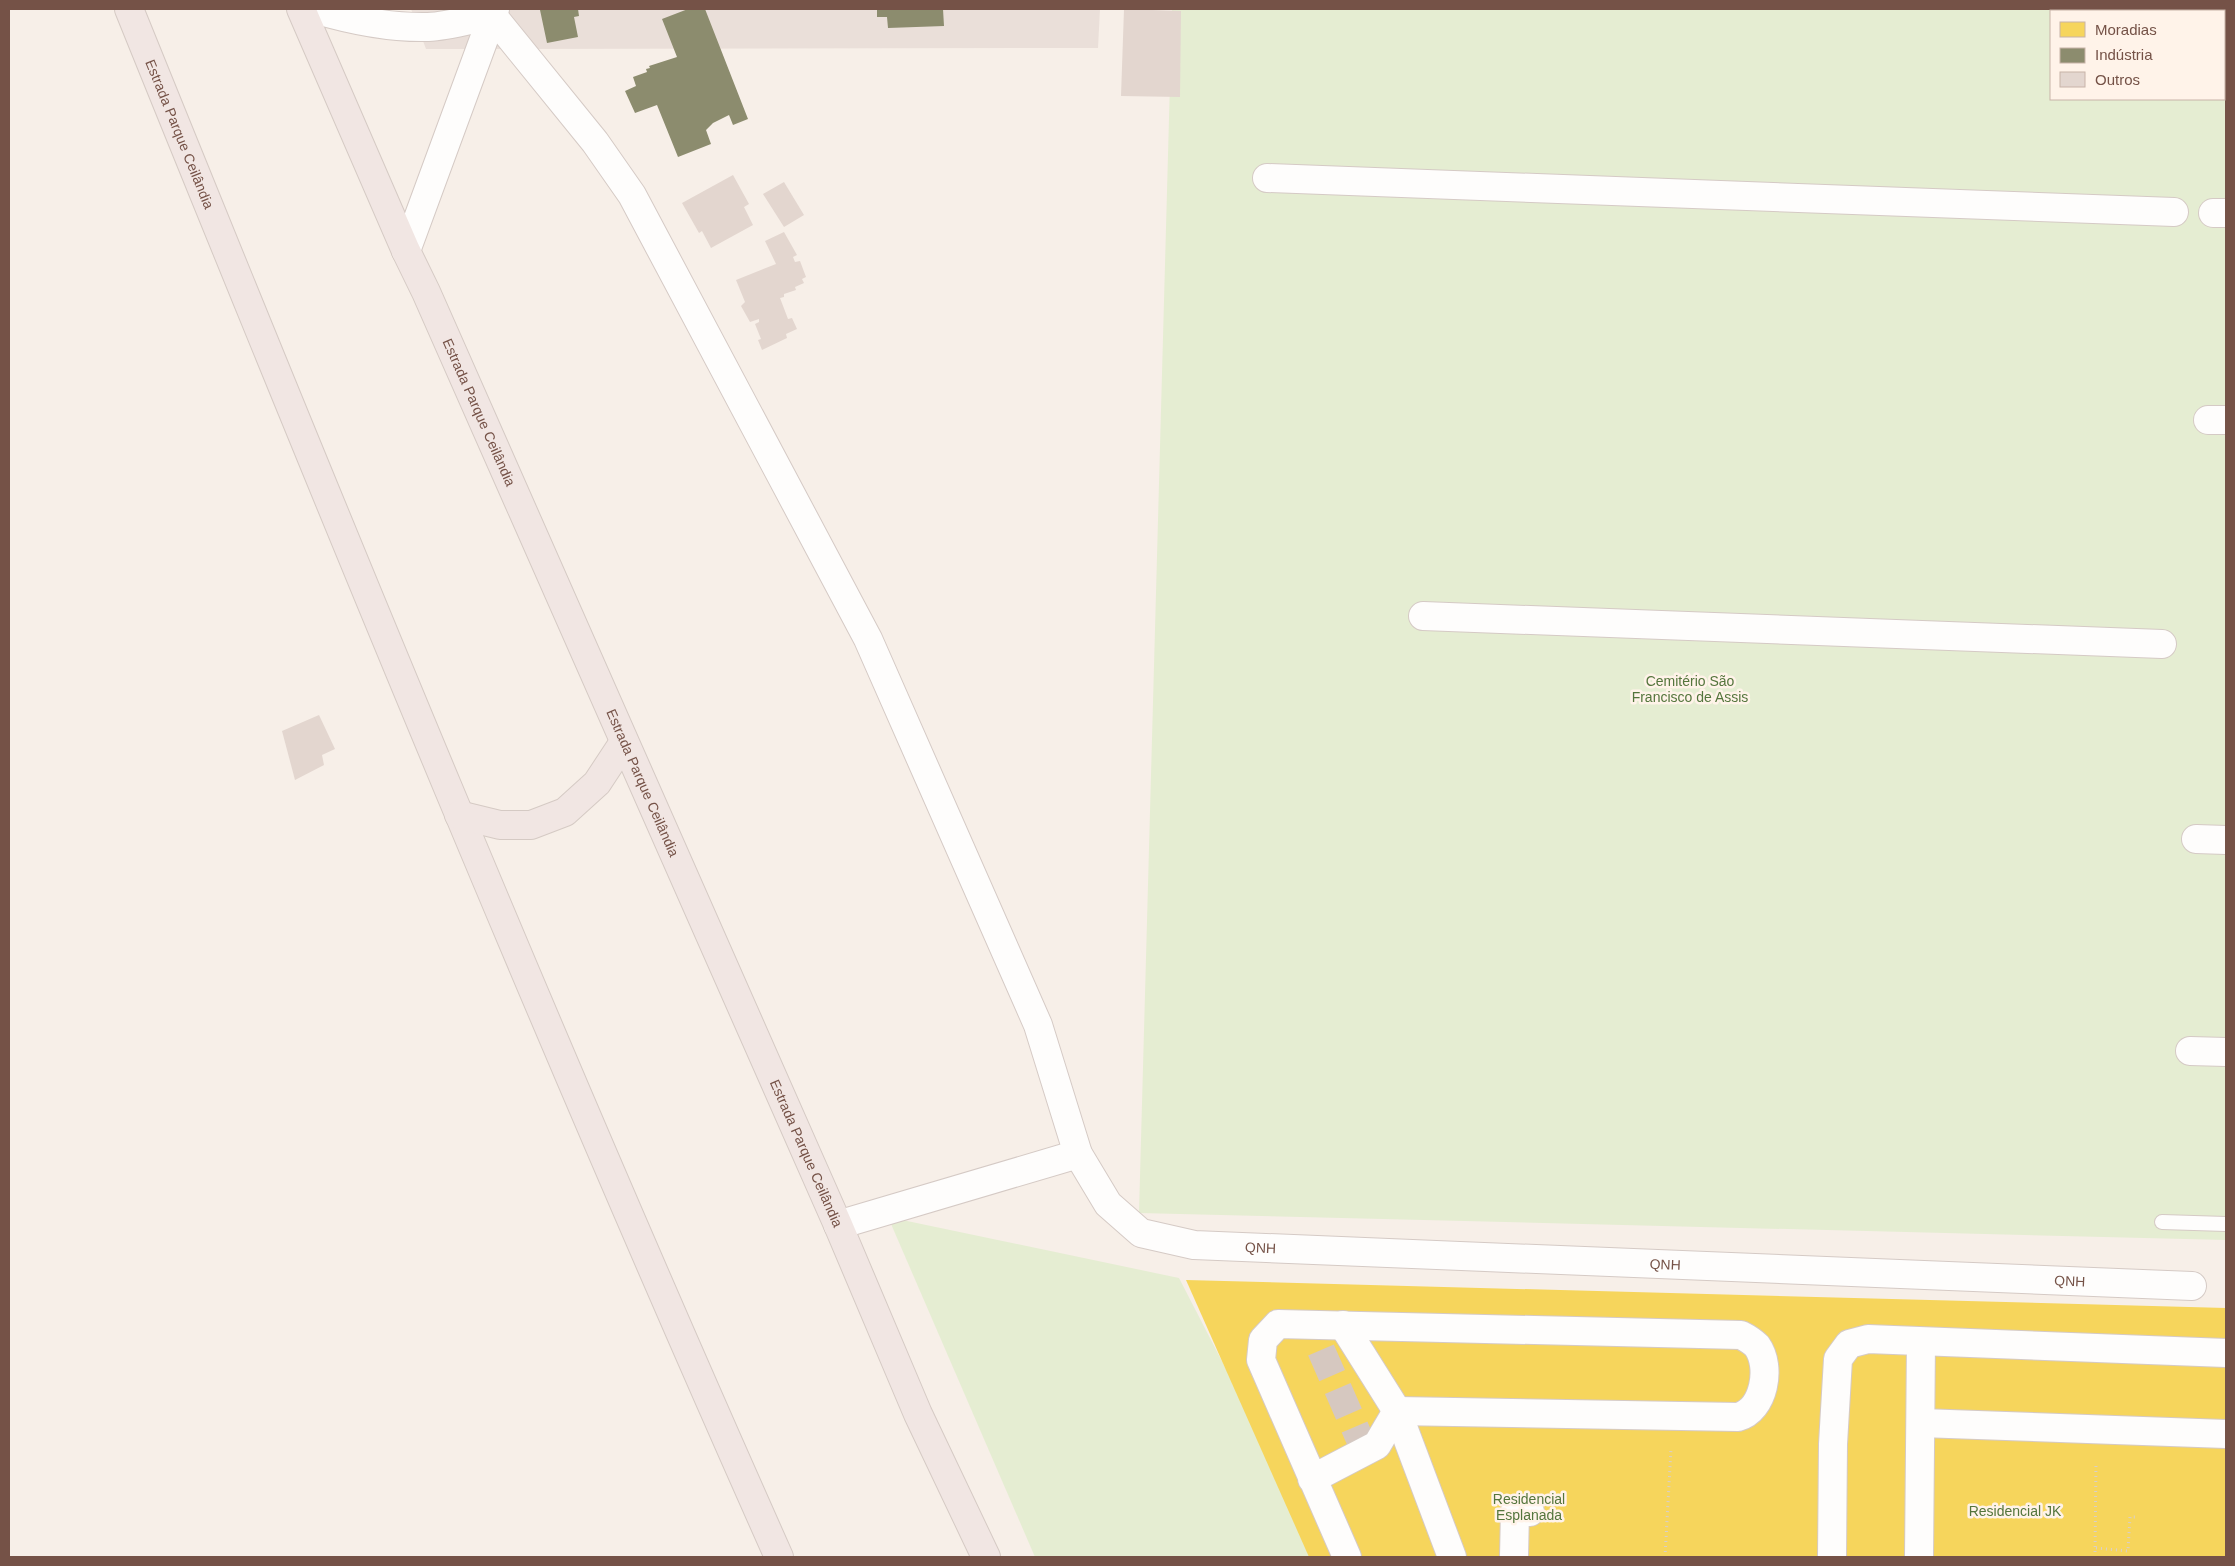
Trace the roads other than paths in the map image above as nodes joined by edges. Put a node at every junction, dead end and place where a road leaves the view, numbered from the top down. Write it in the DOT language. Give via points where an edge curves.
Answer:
graph roads {
  1 [pos="129,9"];
  2 [pos="301,9"];
  3 [pos="314,9"];
  4 [pos="494,12"];
  5 [pos="1267,178"];
  6 [pos="2174,212"];
  7 [pos="406,251"];
  8 [pos="1423,616"];
  9 [pos="2162,644"];
  10 [pos="624,742"];
  11 [pos="459,815"];
  12 [pos="2196,839"];
  13 [pos="2226,840"];
  14 [pos="2190,1051"];
  15 [pos="2226,1052"];
  16 [pos="1078,1154"];
  17 [pos="2162,1222"];
  18 [pos="2226,1224"];
  19 [pos="838,1225"];
  20 [pos="2192,1286"];
  21 [pos="1343,1325"];
  22 [pos="1921,1342"];
  23 [pos="2226,1353"];
  24 [pos="1397,1411"];
  25 [pos="1921,1423"];
  26 [pos="2226,1434"];
  27 [pos="1312,1479"];
  28 [pos="1530,1512"];
  29 [pos="779,1557"];
  30 [pos="986,1557"];
  31 [pos="1347,1557"];
  32 [pos="1452,1557"];
  33 [pos="1514,1557"];
  34 [pos="1832,1557"];
  35 [pos="1919,1557"];
  1 -- 11 [label="highway, Estrada Parque Ceilândia"];
  2 -- 7 [label="highway, Estrada Parque Ceilândia"];
  3 -- 4 [label="street" via="357,22 429,27"];
  4 -- 7 [label="street"];
  4 -- 16 [label="street" via="632,195 868,639 1038,1025"];
  5 -- 6 [label="street"];
  7 -- 10 [label="highway, Estrada Parque Ceilândia"];
  8 -- 9 [label="street"];
  10 -- 11 [label="highway" via="597,783 565,812 531,826 500,825"];
  10 -- 19 [label="highway, Estrada Parque Ceilândia"];
  11 -- 29 [label="highway, Estrada Parque Ceilândia" via="578,1100"];
  12 -- 13 [label="street"];
  14 -- 15 [label="street"];
  16 -- 19 [label="street"];
  16 -- 20 [label="street, QNH" via="1108,1204 1141,1233 1194,1245"];
  17 -- 18 [label="lane"];
  19 -- 30 [label="highway, Estrada Parque Ceilândia" via="918,1414"];
  21 -- 24 [label="street"];
  21 -- 24 [label="street" via="1741,1335 1758,1347 1764,1362 1759,1400 1747,1415 1738,1418"];
  21 -- 27 [label="street" via="1278,1324 1263,1340 1261,1360"];
  22 -- 23 [label="street"];
  22 -- 25 [label="street"];
  22 -- 34 [label="street" via="1868,1339 1848,1344 1838,1359"];
  24 -- 27 [label="street" via="1377,1445"];
  24 -- 32 [label="street"];
  25 -- 26 [label="street"];
  25 -- 35 [label="street"];
  27 -- 31 [label="street"];
  28 -- 33 [label="street" via="1515,1511"];
}
